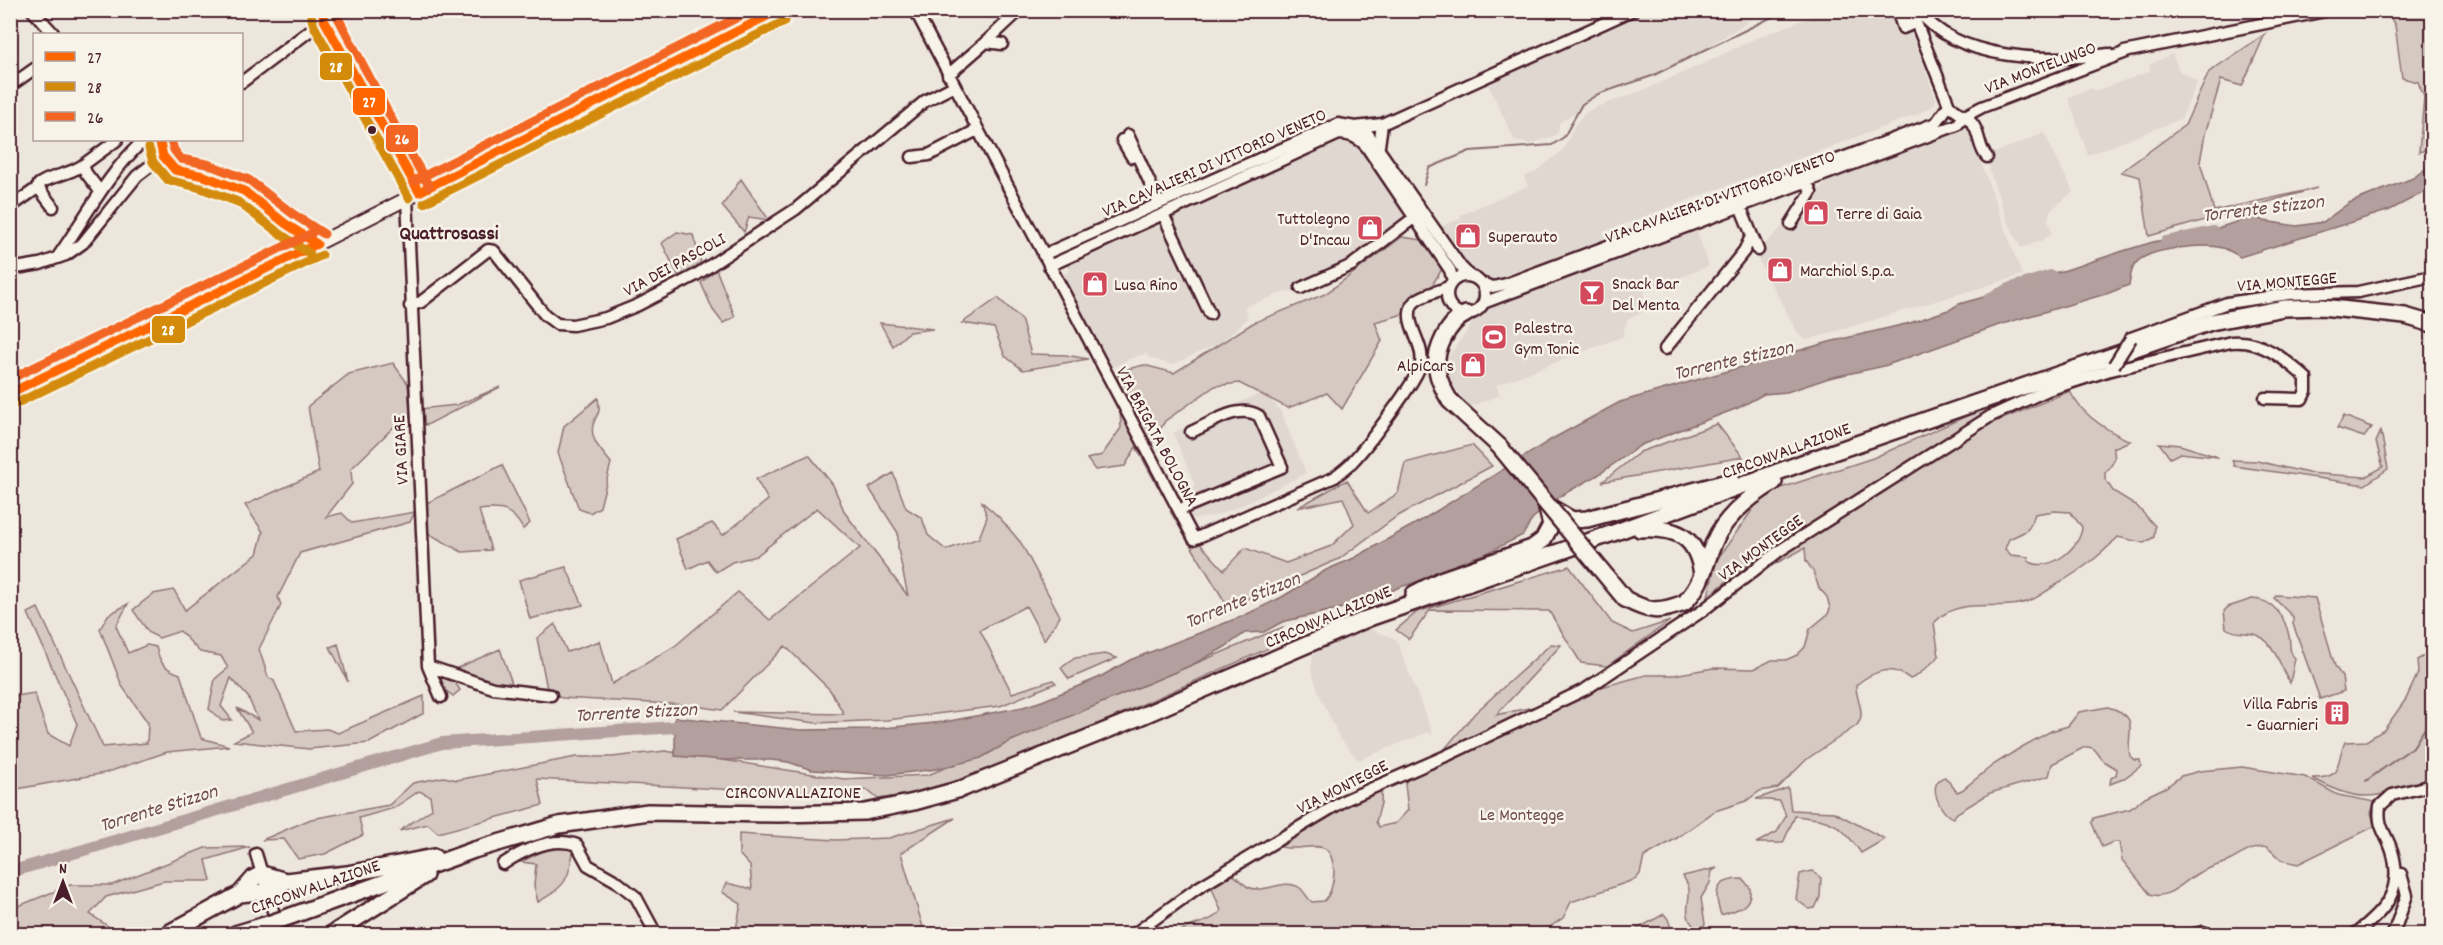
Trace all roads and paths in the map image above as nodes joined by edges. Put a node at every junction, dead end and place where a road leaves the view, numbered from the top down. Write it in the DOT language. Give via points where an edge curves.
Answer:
graph roads {
  1 [pos="32,10"];
  2 [pos="780,10"];
  3 [pos="915,10"];
  4 [pos="1020,10"];
  5 [pos="1633,10"];
  6 [pos="1897,10"];
  7 [pos="1905,10"];
  8 [pos="1911,10"];
  9 [pos="2330,10"];
  10 [pos="323,15"];
  11 [pos="1919,18"];
  12 [pos="53,33"];
  13 [pos="986,42"];
  14 [pos="1002,44"];
  15 [pos="2129,51"];
  16 [pos="2051,58"];
  17 [pos="33,70"];
  18 [pos="948,75"];
  19 [pos="2057,78"];
  20 [pos="243,81"];
  21 [pos="10,86"];
  22 [pos="954,86"];
  23 [pos="1949,105"];
  24 [pos="1965,116"];
  25 [pos="1383,124"];
  26 [pos="1355,127"];
  27 [pos="978,130"];
  28 [pos="1125,137"];
  29 [pos="116,141"];
  30 [pos="143,141"];
  31 [pos="161,141"];
  32 [pos="1379,146"];
  33 [pos="163,156"];
  34 [pos="912,157"];
  35 [pos="1987,157"];
  36 [pos="83,165"];
  37 [pos="1806,181"];
  38 [pos="39,187"];
  39 [pos="99,190"];
  40 [pos="419,192"];
  41 [pos="407,198"];
  42 [pos="13,205"];
  43 [pos="1740,206"];
  44 [pos="52,207"];
  45 [pos="1161,208"];
  46 [pos="1415,217"];
  47 [pos="1791,224"];
  48 [pos="1752,235"];
  49 [pos="317,244"];
  50 [pos="1758,250"];
  51 [pos="1044,255"];
  52 [pos="57,258"];
  53 [pos="1049,266"];
  54 [pos="10,269"];
  55 [pos="2433,276"];
  56 [pos="1471,277"];
  57 [pos="1481,283"];
  58 [pos="1451,284"];
  59 [pos="1301,288"];
  60 [pos="1432,295"];
  61 [pos="1483,303"];
  62 [pos="1449,304"];
  63 [pos="410,306"];
  64 [pos="1210,314"];
  65 [pos="1466,314"];
  66 [pos="2433,324"];
  67 [pos="1449,328"];
  68 [pos="1665,349"];
  69 [pos="2110,368"];
  70 [pos="10,393"];
  71 [pos="2265,398"];
  72 [pos="1191,432"];
  73 [pos="1810,460"];
  74 [pos="1790,468"];
  75 [pos="1546,504"];
  76 [pos="1179,510"];
  77 [pos="1616,532"];
  78 [pos="1702,576"];
  79 [pos="1369,618"];
  80 [pos="428,666"];
  81 [pos="551,695"];
  82 [pos="441,698"];
  83 [pos="2433,785"];
  84 [pos="256,854"];
  85 [pos="457,856"];
  86 [pos="503,864"];
  87 [pos="262,874"];
  88 [pos="2396,875"];
  89 [pos="286,881"];
  90 [pos="240,894"];
  91 [pos="269,896"];
  92 [pos="167,934"];
  93 [pos="235,934"];
  94 [pos="280,934"];
  95 [pos="332,934"];
  96 [pos="656,934"];
  97 [pos="1134,934"];
  98 [pos="2194,934"];
  99 [pos="2207,934"];
  100 [pos="2355,934"];
  101 [pos="2393,934"];
  1 -- 12 [label="street"];
  2 -- 40 [label="main road"];
  3 -- 18 [label="street, VIA BRIGATA BOLOGNA"];
  4 -- 13 [label="street"];
  5 -- 25 [label="street"];
  6 -- 7 [label="street" via="1903,28 1910,25"];
  8 -- 11 [label="street"];
  9 -- 15 [label="street, VIA MONTELUNGO"];
  10 -- 20 [label="street"];
  10 -- 40 [label="street"];
  11 -- 16 [label="street, VIA MONTELUNGO" via="1971,47"];
  11 -- 23 [label="street"];
  13 -- 14 [label="street"];
  13 -- 18 [label="street"];
  15 -- 16 [label="street, VIA MONTELUNGO"];
  15 -- 19 [label="street, VIA MONTELUNGO"];
  16 -- 19 [label="street" via="2060,63"];
  17 -- 21 [label="street"];
  18 -- 22 [label="street, VIA BRIGATA BOLOGNA"];
  19 -- 24 [label="street, VIA MONTELUNGO"];
  22 -- 27 [label="street, VIA BRIGATA BOLOGNA"];
  22 -- 63 [label="street, VIA DEI PASCOLI" via="926,100 796,209 696,275 606,318 557,324 545,315 494,251 488,250 422,302"];
  23 -- 24 [label="street"];
  23 -- 57 [label="street, VIA CAVALIERI DI VITTORIO VENETO" via="1936,123 1927,127 1506,284"];
  24 -- 35 [label="street" via="1974,126"];
  24 -- 37 [label="street, VIA CAVALIERI DI VITTORIO VENETO" via="1957,125"];
  25 -- 26 [label="street"];
  25 -- 32 [label="street"];
  26 -- 32 [label="street, VIA CAVALIERI DI VITTORIO VENETO"];
  26 -- 45 [label="street, VIA CAVALIERI DI VITTORIO VENETO" via="1338,124"];
  27 -- 34 [label="street" via="929,155"];
  27 -- 51 [label="street, VIA BRIGATA BOLOGNA"];
  28 -- 45 [label="street"];
  29 -- 36 [label="street"];
  30 -- 39 [label="street"];
  31 -- 33 [label="street"];
  32 -- 56 [label="street, VIA CAVALIERI DI VITTORIO VENETO"];
  33 -- 49 [label="street" via="176,170 244,191"];
  33 -- 52 [label="street" via="137,176 83,243"];
  36 -- 38 [label="street" via="46,179"];
  36 -- 39 [label="street"];
  37 -- 43 [label="street, VIA CAVALIERI DI VITTORIO VENETO"];
  37 -- 47 [label="street" via="1811,192"];
  38 -- 42 [label="street"];
  38 -- 44 [label="street"];
  39 -- 52 [label="street"];
  40 -- 41 [label="main road"];
  41 -- 49 [label="main road"];
  41 -- 63 [label="street, VIA GIARE"];
  43 -- 48 [label="street"];
  43 -- 61 [label="street, VIA CAVALIERI DI VITTORIO VENETO"];
  45 -- 46 [label="street, VIA CAVALIERI DI VITTORIO VENETO" via="1345,134 1360,139 1366,146"];
  45 -- 51 [label="street, VIA CAVALIERI DI VITTORIO VENETO"];
  45 -- 53 [label="street, VIA CAVALIERI DI VITTORIO VENETO"];
  45 -- 64 [label="street, VIA CAVALIERI DI VITTORIO VENETO"];
  46 -- 58 [label="street, VIA CAVALIERI DI VITTORIO VENETO" via="1450,270"];
  46 -- 59 [label="street" via="1352,266"];
  48 -- 50 [label="street"];
  48 -- 68 [label="street" via="1744,251"];
  49 -- 70 [label="main road"];
  51 -- 53 [label="street, VIA BRIGATA BOLOGNA"];
  52 -- 54 [label="street"];
  53 -- 76 [label="street, VIA BRIGATA BOLOGNA"];
  55 -- 69 [label="street, VIA MONTEGGE, bridge" via="2358,292 2288,294 2227,303 2131,338"];
  56 -- 57 [label="street"];
  56 -- 58 [label="street" via="1461,277"];
  57 -- 61 [label="street" via="1485,292"];
  58 -- 60 [label="street"];
  58 -- 62 [label="street"];
  60 -- 62 [label="street"];
  60 -- 76 [label="street, VIA BRIGATA BOLOGNA" via="1415,300 1410,312 1422,363 1413,382 1352,463 1335,477 1194,539"];
  61 -- 65 [label="street"];
  62 -- 65 [label="street"];
  62 -- 67 [label="highway"];
  63 -- 80 [label="street, VIA GIARE"];
  65 -- 67 [label="highway"];
  66 -- 73 [label="highway, CIRCONVALLAZIONE" via="2405,316 2322,307 2250,313 2169,335"];
  67 -- 75 [label="highway, bridge" via="1436,368 1440,385 1450,401 1499,446"];
  69 -- 71 [label="street" via="2231,342 2252,343 2277,354 2306,378 2302,399"];
  69 -- 97 [label="street, VIA MONTEGGE" via="1991,416 1779,551 1702,611 1586,689 1345,800 1196,889"];
  72 -- 76 [label="street" via="1234,413 1253,412 1259,416 1281,467"];
  73 -- 74 [label="highway, CIRCONVALLAZIONE"];
  73 -- 78 [label="highway" via="1752,495 1734,512 1719,533"];
  74 -- 75 [label="highway, bridge" via="1587,519 1563,517"];
  74 -- 77 [label="highway, CIRCONVALLAZIONE"];
  75 -- 78 [label="highway, bridge" via="1625,599 1644,610 1665,610 1684,603 1696,591"];
  75 -- 79 [label="highway" via="1551,520 1543,540 1532,548 1443,579"];
  77 -- 78 [label="highway" via="1661,528 1680,533 1692,544"];
  77 -- 79 [label="highway, CIRCONVALLAZIONE"];
  79 -- 85 [label="highway, CIRCONVALLAZIONE" via="995,776 914,802 865,812 636,813 559,825"];
  80 -- 81 [label="street" via="493,688"];
  80 -- 82 [label="street, VIA GIARE"];
  83 -- 88 [label="street" via="2392,795 2380,806 2378,820 2392,850"];
  84 -- 87 [label="street"];
  85 -- 89 [label="highway" via="449,854"];
  85 -- 93 [label="highway, CIRCONVALLAZIONE, bridge"];
  85 -- 95 [label="highway" via="451,865 421,877"];
  86 -- 96 [label="street" via="559,840 578,844 588,865 616,880 636,897"];
  87 -- 89 [label="highway"];
  87 -- 90 [label="highway"];
  87 -- 91 [label="street"];
  88 -- 100 [label="street" via="2394,892 2379,916"];
  88 -- 101 [label="street" via="2401,874 2407,895"];
  89 -- 91 [label="highway"];
  90 -- 91 [label="highway" via="257,892"];
  90 -- 92 [label="highway"];
  91 -- 94 [label="street"];
  98 -- 99 [label="street"];
}
